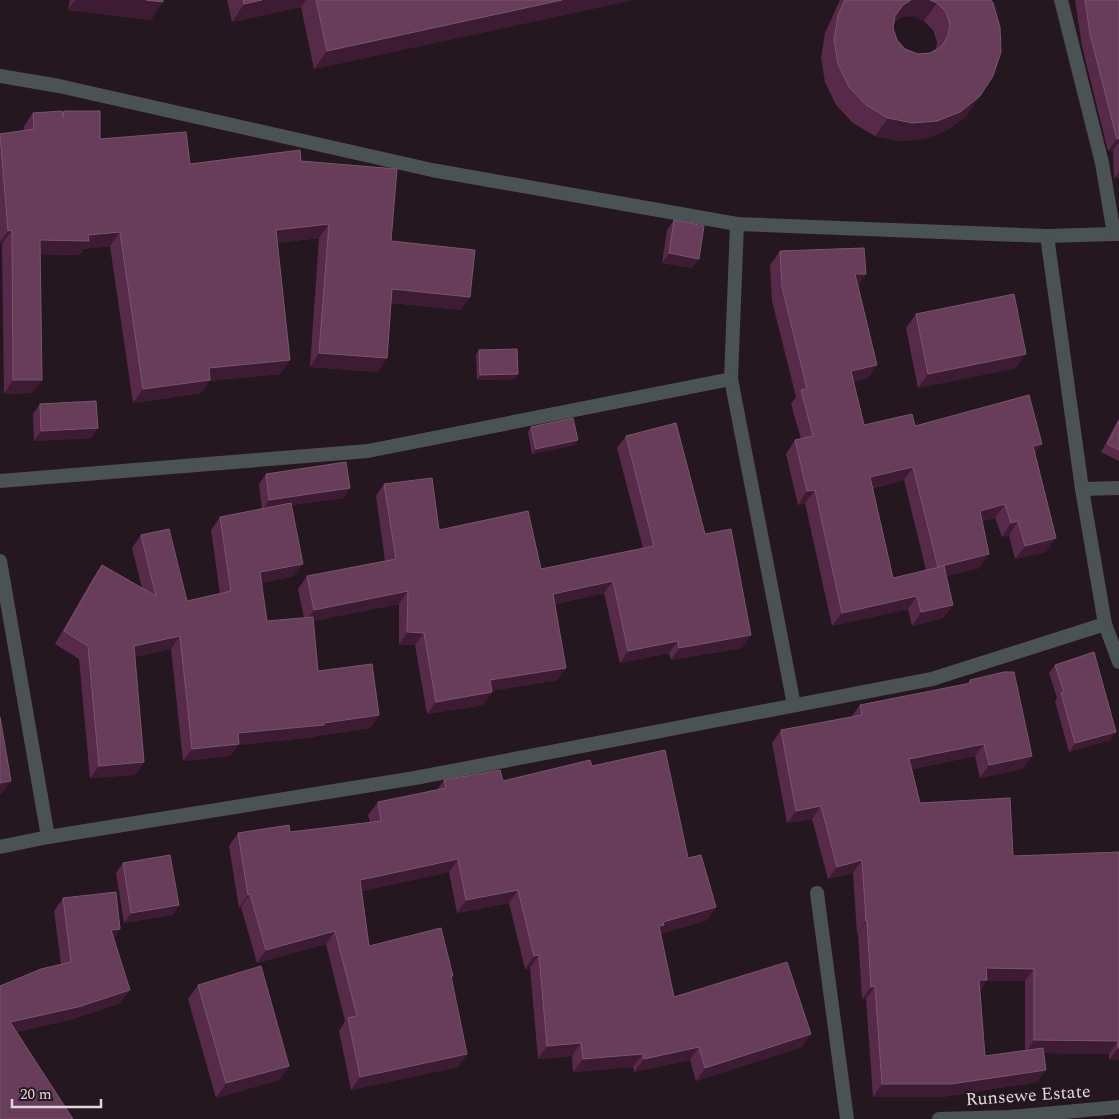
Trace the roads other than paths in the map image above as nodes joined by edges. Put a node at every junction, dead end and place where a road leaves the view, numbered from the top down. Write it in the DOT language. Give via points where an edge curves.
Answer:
graph roads {
  1 [pos="1061,0"];
  2 [pos="0,76"];
  3 [pos="737,224"];
  4 [pos="1116,234"];
  5 [pos="1047,236"];
  6 [pos="731,379"];
  7 [pos="0,481"];
  8 [pos="1119,488"];
  9 [pos="1082,489"];
  10 [pos="0,561"];
  11 [pos="1105,624"];
  12 [pos="1119,662"];
  13 [pos="794,706"];
  14 [pos="48,837"];
  15 [pos="0,847"];
  16 [pos="817,894"];
  17 [pos="1119,1107"];
  18 [pos="847,1119"];
  19 [pos="939,1119"];
  1 -- 4 [label="street" via="1102,163"];
  2 -- 3 [label="street" via="59,86 432,170"];
  3 -- 5 [label="street"];
  3 -- 6 [label="street"];
  4 -- 5 [label="street"];
  5 -- 9 [label="street"];
  6 -- 7 [label="street" via="368,451"];
  6 -- 13 [label="street"];
  8 -- 9 [label="street"];
  9 -- 11 [label="street"];
  10 -- 14 [label="street"];
  11 -- 12 [label="street"];
  11 -- 13 [label="street" via="932,680"];
  13 -- 14 [label="street" via="414,778"];
  14 -- 15 [label="street"];
  16 -- 18 [label="street"];
  17 -- 19 [label="street, Runsewe Estate"];
}
